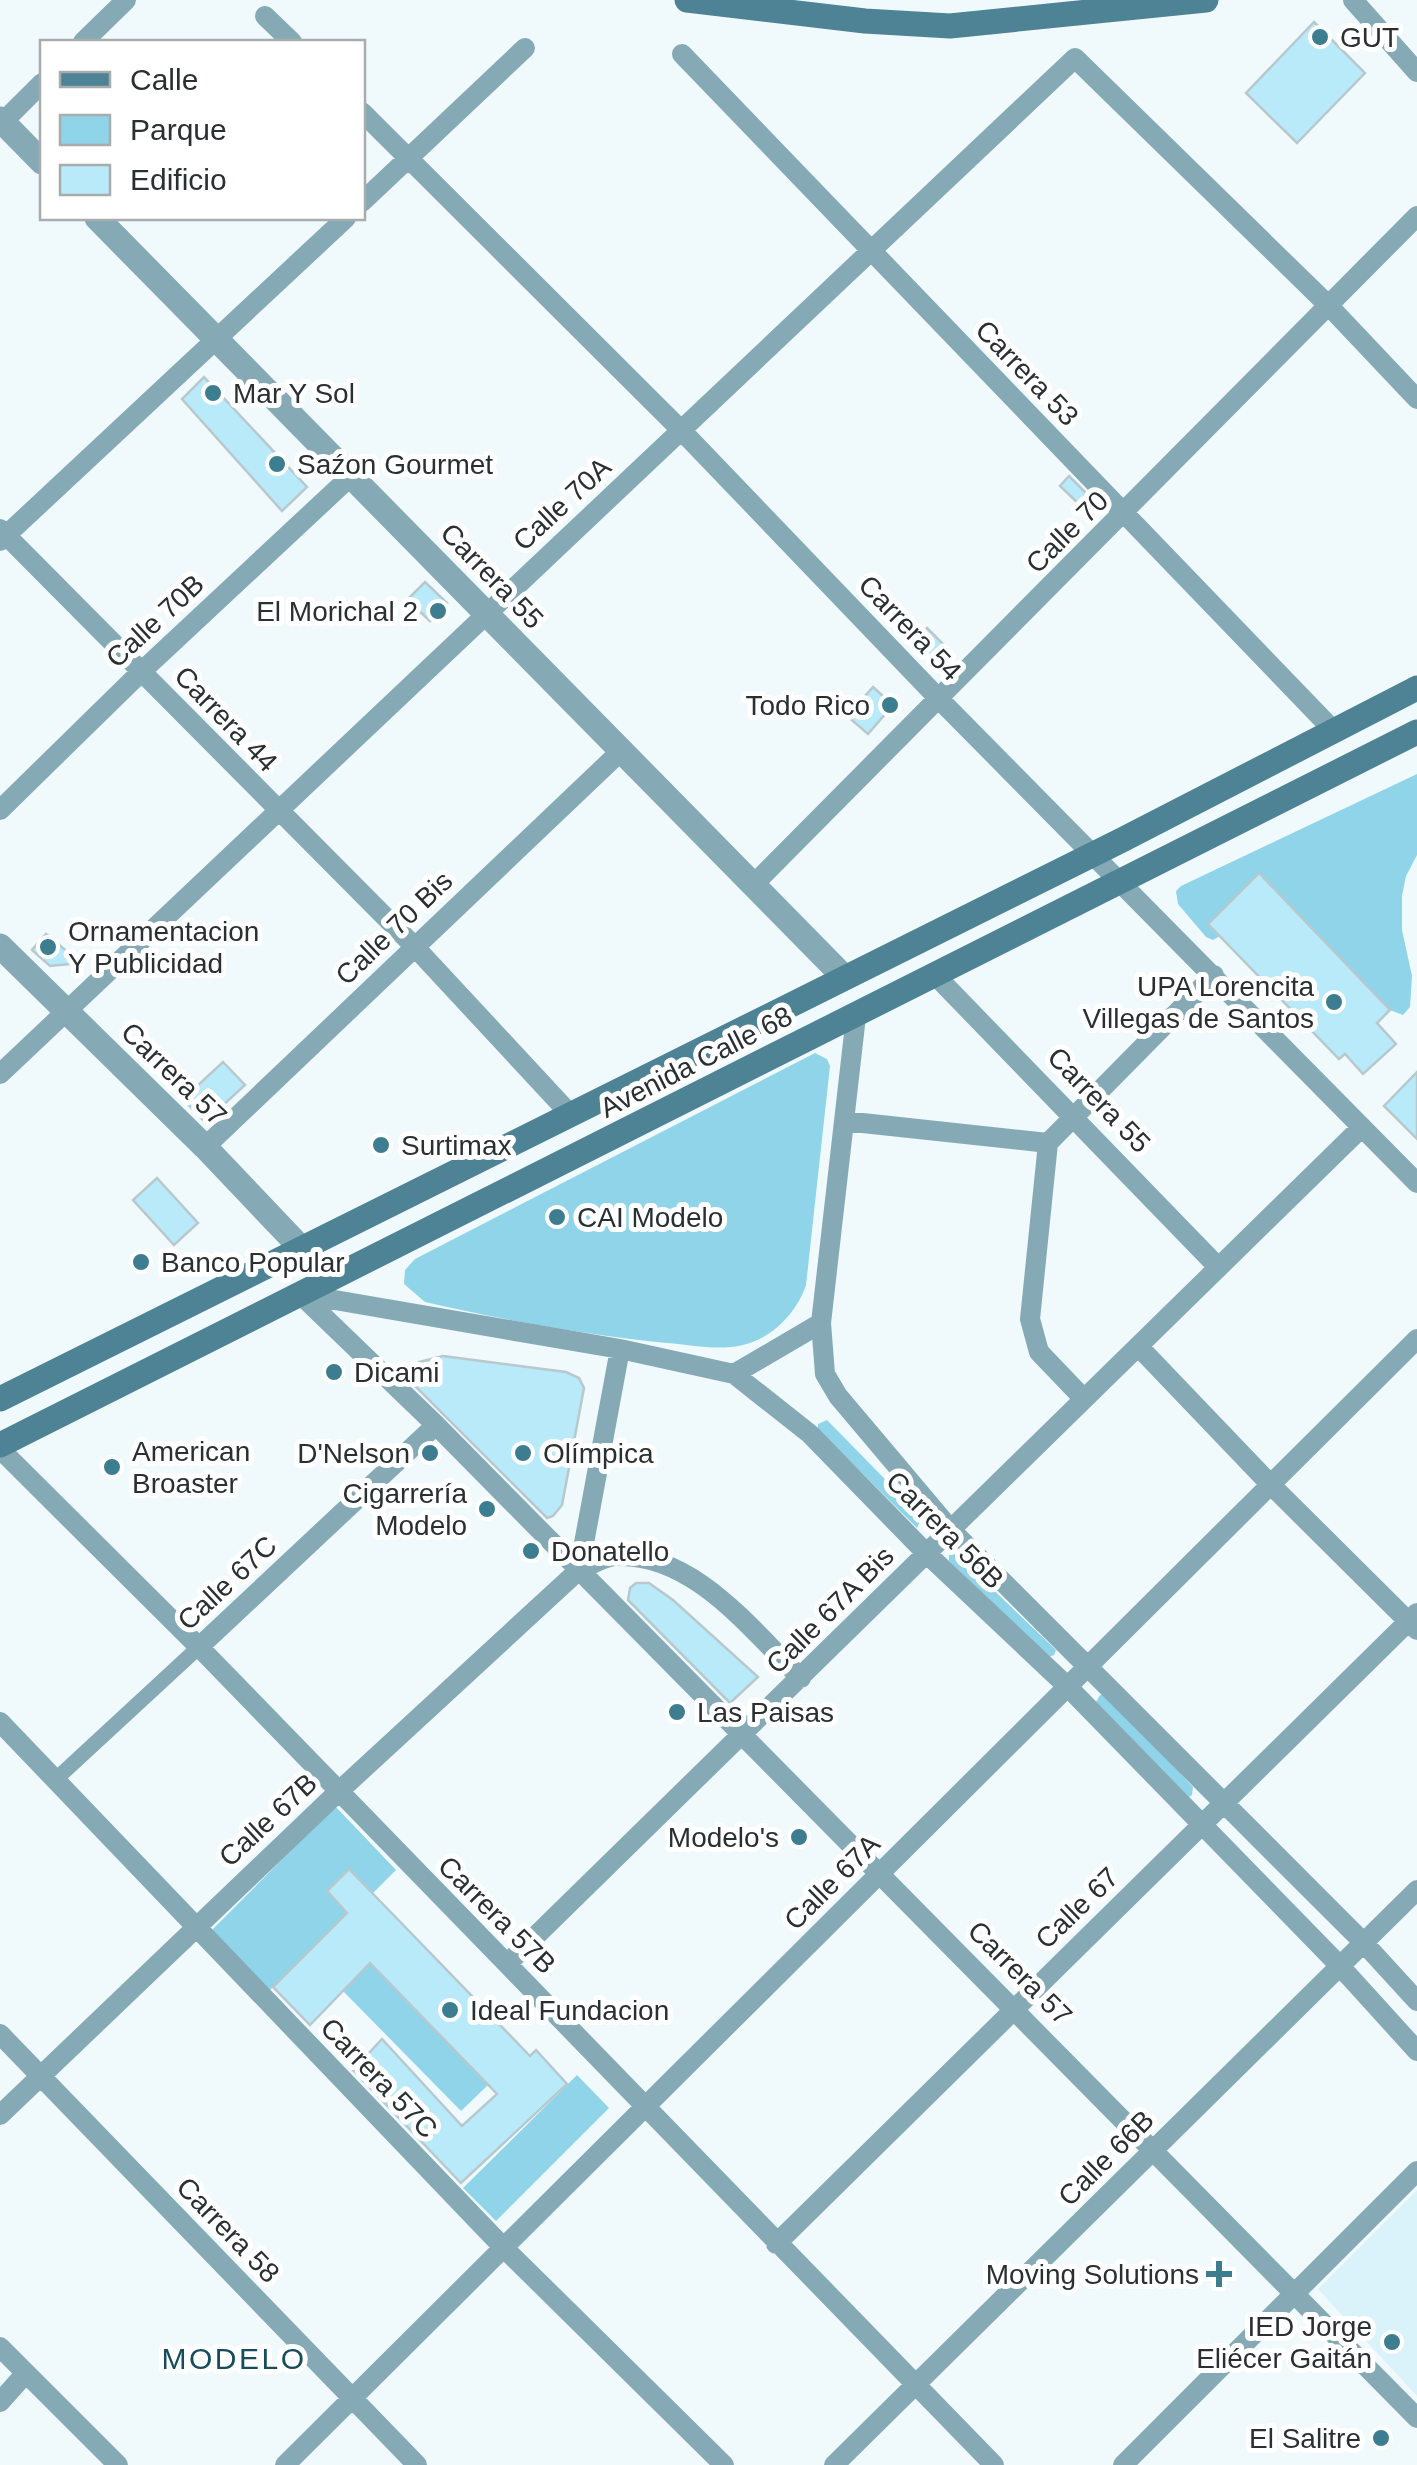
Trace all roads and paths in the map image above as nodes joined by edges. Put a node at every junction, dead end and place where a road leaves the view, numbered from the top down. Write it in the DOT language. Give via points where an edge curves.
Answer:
graph roads {
  1 [pos="126,0"];
  2 [pos="687,0"];
  3 [pos="1206,0"];
  4 [pos="1354,0"];
  5 [pos="265,16"];
  6 [pos="85,40"];
  7 [pos="290,40"];
  8 [pos="525,48"];
  9 [pos="682,54"];
  10 [pos="1417,72"];
  11 [pos="40,84"];
  12 [pos="365,115"];
  13 [pos="1,122"];
  14 [pos="408,158"];
  15 [pos="40,160"];
  16 [pos="365,199"];
  17 [pos="1417,216"];
  18 [pos="99,220"];
  19 [pos="344,220"];
  20 [pos="871,250"];
  21 [pos="1328,306"];
  22 [pos="217,340"];
  23 [pos="1417,399"];
  24 [pos="680,430"];
  25 [pos="351,476"];
  26 [pos="1124,513"];
  27 [pos="2,535"];
  28 [pos="486,614"];
  29 [pos="141,672"];
  30 [pos="1417,688"];
  31 [pos="940,700"];
  32 [pos="1333,730"];
  33 [pos="1417,732"];
  34 [pos="621,750"];
  35 [pos="0,810"];
  36 [pos="277,812"];
  37 [pos="1093,852"];
  38 [pos="1122,882"];
  39 [pos="753,884"];
  40 [pos="0,946"];
  41 [pos="414,946"];
  42 [pos="936,976"];
  43 [pos="1214,976"];
  44 [pos="844,977"];
  45 [pos="67,1011"];
  46 [pos="856,1016"];
  47 [pos="0,1074"];
  48 [pos="570,1114"];
  49 [pos="1073,1117"];
  50 [pos="844,1121"];
  51 [pos="1362,1126"];
  52 [pos="1048,1142"];
  53 [pos="206,1147"];
  54 [pos="1417,1183"];
  55 [pos="302,1248"];
  56 [pos="1218,1267"];
  57 [pos="300,1294"];
  58 [pos="821,1323"];
  59 [pos="1417,1339"];
  60 [pos="1138,1346"];
  61 [pos="620,1349"];
  62 [pos="734,1374"];
  63 [pos="1084,1399"];
  64 [pos="0,1400"];
  65 [pos="436,1426"];
  66 [pos="0,1447"];
  67 [pos="1270,1485"];
  68 [pos="951,1530"];
  69 [pos="927,1554"];
  70 [pos="579,1570"];
  71 [pos="1414,1622"];
  72 [pos="199,1648"];
  73 [pos="1088,1666"];
  74 [pos="801,1678"];
  75 [pos="1068,1687"];
  76 [pos="0,1722"];
  77 [pos="742,1735"];
  78 [pos="54,1781"];
  79 [pos="337,1793"];
  80 [pos="1224,1803"];
  81 [pos="1201,1827"];
  82 [pos="880,1874"];
  83 [pos="1417,1890"];
  84 [pos="196,1926"];
  85 [pos="1363,1942"];
  86 [pos="507,1964"];
  87 [pos="1339,1965"];
  88 [pos="1417,2001"];
  89 [pos="1012,2008"];
  90 [pos="0,2034"];
  91 [pos="1417,2051"];
  92 [pos="40,2076"];
  93 [pos="644,2106"];
  94 [pos="0,2115"];
  95 [pos="1152,2150"];
  96 [pos="1417,2171"];
  97 [pos="776,2244"];
  98 [pos="502,2246"];
  99 [pos="1295,2294"];
  100 [pos="0,2347"];
  101 [pos="26,2374"];
  102 [pos="916,2385"];
  103 [pos="352,2398"];
  104 [pos="0,2402"];
  105 [pos="1417,2418"];
  106 [pos="118,2465"];
  107 [pos="285,2465"];
  108 [pos="417,2465"];
  109 [pos="724,2465"];
  110 [pos="834,2465"];
  111 [pos="994,2465"];
  112 [pos="1123,2465"];
  1 -- 6 [label="street"];
  2 -- 3 [label="main road" via="950,26"];
  4 -- 10 [label="street"];
  5 -- 7 [label="street"];
  8 -- 14 [label="street"];
  9 -- 20 [label="street, Carrera 53"];
  11 -- 13 [label="street"];
  12 -- 14 [label="street, Carrera 54"];
  13 -- 15 [label="street"];
  14 -- 16 [label="street"];
  14 -- 24 [label="street, Carrera 54"];
  17 -- 21 [label="street, Calle 70"];
  18 -- 22 [label="street, Carrera 55"];
  19 -- 22 [label="street"];
  20 -- 21 [label="street, Calle 70A" via="1074,58"];
  20 -- 24 [label="street, Calle 70A"];
  20 -- 26 [label="street, Carrera 53"];
  21 -- 23 [label="street"];
  21 -- 26 [label="street, Calle 70"];
  22 -- 25 [label="street, Carrera 55"];
  22 -- 27 [label="street"];
  24 -- 28 [label="street, Calle 70A"];
  24 -- 31 [label="street, Carrera 54"];
  25 -- 28 [label="street, Carrera 55"];
  25 -- 29 [label="street, Calle 70B"];
  26 -- 31 [label="street, Calle 70"];
  26 -- 32 [label="street, Carrera 53"];
  27 -- 29 [label="street, Carrera 44"];
  28 -- 34 [label="street, Carrera 55"];
  28 -- 36 [label="street, Calle 70A"];
  29 -- 35 [label="street, Calle 70B"];
  29 -- 36 [label="street, Carrera 44"];
  30 -- 32 [label="main road, Avenida Calle 68"];
  31 -- 37 [label="street, Carrera 54"];
  31 -- 39 [label="street, Calle 70"];
  32 -- 37 [label="main road, Avenida Calle 68"];
  33 -- 38 [label="main road, Avenida Calle 68"];
  34 -- 39 [label="street, Carrera 55"];
  34 -- 41 [label="street, Calle 70 Bis"];
  36 -- 41 [label="street, Carrera 44"];
  36 -- 45 [label="street, Calle 70A"];
  37 -- 38 [label="street, Carrera 54"];
  37 -- 44 [label="main road, Avenida Calle 68"];
  38 -- 42 [label="main road, Avenida Calle 68"];
  38 -- 43 [label="street, Carrera 54"];
  39 -- 44 [label="street, Carrera 55"];
  40 -- 45 [label="street, Carrera 57"];
  41 -- 48 [label="street"];
  41 -- 53 [label="street, Calle 70 Bis"];
  42 -- 46 [label="main road, Avenida Calle 68"];
  42 -- 49 [label="street, Carrera 55"];
  43 -- 49 [label="street"];
  43 -- 51 [label="street, Carrera 54"];
  44 -- 48 [label="main road, Avenida Calle 68"];
  45 -- 47 [label="street, Calle 70A"];
  45 -- 53 [label="street, Carrera 57"];
  46 -- 50 [label="street, Carrera 56B"];
  46 -- 57 [label="main road, Avenida Calle 68"];
  48 -- 55 [label="main road, Avenida Calle 68"];
  49 -- 52 [label="street"];
  49 -- 56 [label="street, Carrera 55"];
  50 -- 52 [label="street"];
  50 -- 58 [label="street, Carrera 56B"];
  51 -- 54 [label="street, Carrera 54"];
  51 -- 56 [label="street, Calle 67A Bis"];
  52 -- 63 [label="street" via="1030,1319 1039,1352"];
  53 -- 55 [label="street, Carrera 57"];
  55 -- 64 [label="main road, Avenida Calle 68"];
  56 -- 60 [label="street, Calle 67A Bis"];
  57 -- 61 [label="street, Carrera 56B"];
  57 -- 65 [label="street, Carrera 57"];
  57 -- 66 [label="main road, Avenida Calle 68"];
  58 -- 62 [label="street"];
  58 -- 68 [label="street, Carrera 56B" via="825,1374 838,1396"];
  59 -- 67 [label="street, Calle 67A"];
  60 -- 63 [label="street, Calle 67A Bis"];
  60 -- 67 [label="street"];
  61 -- 62 [label="street, Carrera 56B"];
  61 -- 70 [label="street"];
  62 -- 69 [label="street, Carrera 56B" via="810,1434"];
  63 -- 68 [label="street, Calle 67A Bis"];
  65 -- 70 [label="street, Carrera 57"];
  65 -- 72 [label="street, Calle 67C"];
  66 -- 72 [label="street, Carrera 57B"];
  67 -- 71 [label="street"];
  67 -- 73 [label="street, Calle 67A"];
  68 -- 69 [label="street, Calle 67A Bis"];
  68 -- 73 [label="street, Carrera 56B"];
  69 -- 74 [label="street, Calle 67A Bis"];
  69 -- 75 [label="street, Carrera 56B"];
  70 -- 74 [label="street" via="613,1555 698,1579"];
  70 -- 77 [label="street, Carrera 57"];
  70 -- 79 [label="street, Calle 67B"];
  71 -- 80 [label="street, Calle 67"];
  72 -- 78 [label="street, Calle 67C"];
  72 -- 79 [label="street, Carrera 57B"];
  73 -- 75 [label="street, Calle 67A"];
  73 -- 80 [label="street, Carrera 56B"];
  74 -- 77 [label="street, Calle 67A Bis"];
  75 -- 81 [label="street, Carrera 56B"];
  75 -- 82 [label="street, Calle 67A"];
  76 -- 78 [label="street, Carrera 57C"];
  77 -- 82 [label="street, Carrera 57"];
  77 -- 86 [label="street, Calle 67A Bis"];
  78 -- 84 [label="street, Carrera 57C"];
  79 -- 84 [label="street, Calle 67B"];
  79 -- 86 [label="street, Carrera 57B"];
  80 -- 81 [label="street, Calle 67"];
  80 -- 85 [label="street, Carrera 56B"];
  81 -- 87 [label="street, Carrera 56B"];
  81 -- 89 [label="street, Calle 67"];
  82 -- 89 [label="street, Carrera 57"];
  82 -- 93 [label="street, Calle 67A"];
  83 -- 85 [label="street, Calle 66B"];
  84 -- 92 [label="street, Calle 67B"];
  84 -- 98 [label="street, Carrera 57C"];
  85 -- 87 [label="street, Calle 66B"];
  85 -- 88 [label="street, Carrera 56B"];
  86 -- 93 [label="street, Carrera 57B"];
  87 -- 91 [label="street, Carrera 56B"];
  87 -- 95 [label="street, Calle 66B"];
  89 -- 95 [label="street, Carrera 57"];
  89 -- 97 [label="street, Calle 67"];
  90 -- 92 [label="street, Carrera 58"];
  92 -- 94 [label="street, Calle 67B"];
  92 -- 103 [label="street, Carrera 58"];
  93 -- 97 [label="street, Carrera 57B"];
  93 -- 98 [label="street, Calle 67A"];
  95 -- 99 [label="street, Carrera 57"];
  95 -- 102 [label="street, Calle 66B"];
  96 -- 99 [label="street"];
  97 -- 102 [label="street, Carrera 57B"];
  98 -- 103 [label="street, Calle 67A"];
  98 -- 109 [label="street, Carrera 57C"];
  99 -- 105 [label="street, Carrera 57"];
  99 -- 112 [label="street"];
  100 -- 101 [label="street"];
  101 -- 104 [label="street"];
  101 -- 106 [label="street"];
  102 -- 110 [label="street, Calle 66B"];
  102 -- 111 [label="street, Carrera 57B"];
  103 -- 107 [label="street, Calle 67A"];
  103 -- 108 [label="street, Carrera 58"];
}
